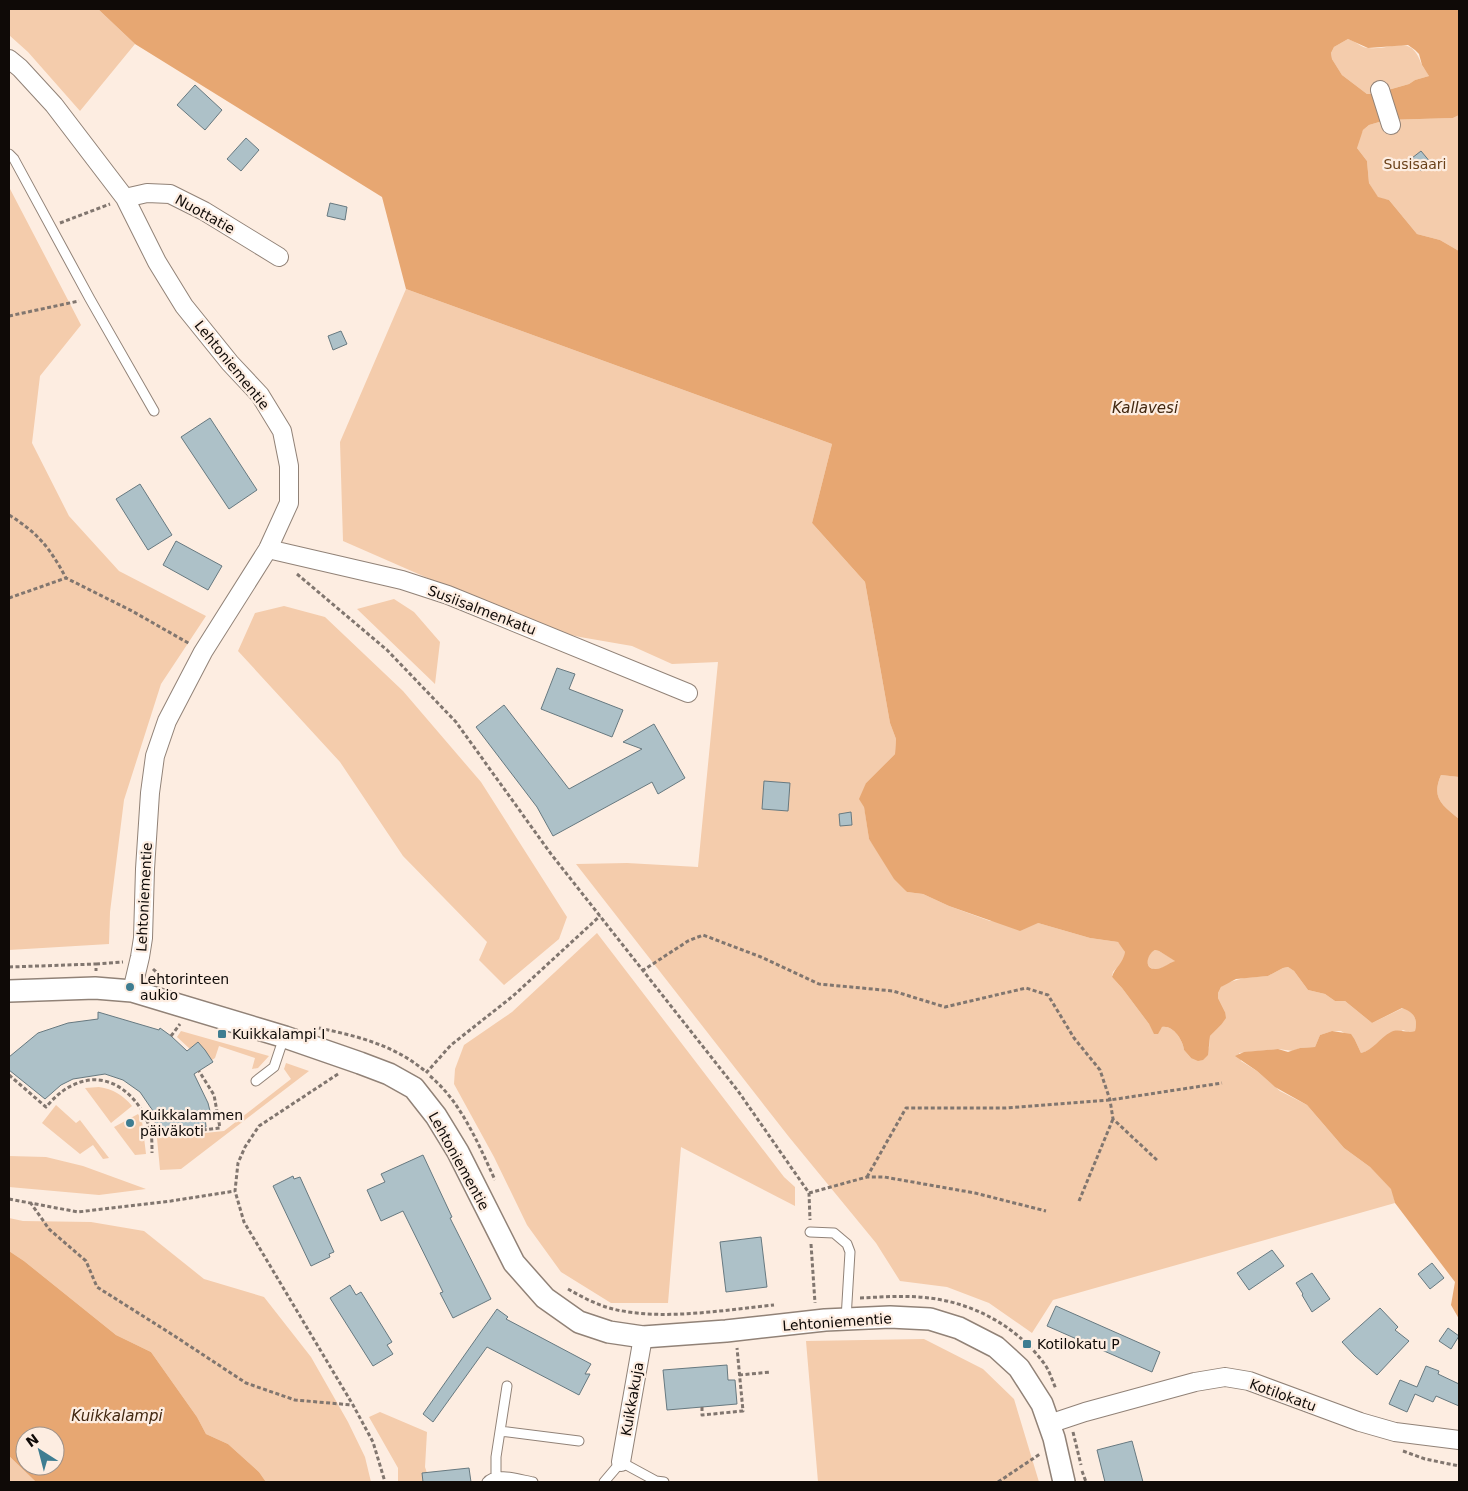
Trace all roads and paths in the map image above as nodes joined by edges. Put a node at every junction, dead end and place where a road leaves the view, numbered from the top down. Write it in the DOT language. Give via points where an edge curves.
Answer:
graph roads {
  1 [pos="9,59"];
  2 [pos="1380,90"];
  3 [pos="1391,125"];
  4 [pos="9,154"];
  5 [pos="125,198"];
  6 [pos="51,227"];
  7 [pos="279,257"];
  8 [pos="90,299"];
  9 [pos="9,316"];
  10 [pos="154,411"];
  11 [pos="9,515"];
  12 [pos="268,549"];
  13 [pos="290,568"];
  14 [pos="66,578"];
  15 [pos="9,598"];
  16 [pos="203,652"];
  17 [pos="688,693"];
  18 [pos="600,916"];
  19 [pos="642,971"];
  20 [pos="9,990"];
  21 [pos="132,991"];
  22 [pos="182,1020"];
  23 [pos="312,1026"];
  24 [pos="171,1036"];
  25 [pos="285,1037"];
  26 [pos="199,1071"];
  27 [pos="340,1072"];
  28 [pos="426,1073"];
  29 [pos="9,1074"];
  30 [pos="256,1081"];
  31 [pos="1222,1083"];
  32 [pos="1110,1100"];
  33 [pos="1112,1118"];
  34 [pos="151,1136"];
  35 [pos="152,1153"];
  36 [pos="1158,1161"];
  37 [pos="867,1177"];
  38 [pos="497,1185"];
  39 [pos="235,1191"];
  40 [pos="809,1193"];
  41 [pos="9,1198"];
  42 [pos="1079,1201"];
  43 [pos="30,1202"];
  44 [pos="1046,1211"];
  45 [pos="810,1232"];
  46 [pos="565,1288"];
  47 [pos="810,1302"];
  48 [pos="815,1302"];
  49 [pos="775,1305"];
  50 [pos="847,1309"];
  51 [pos="643,1337"];
  52 [pos="737,1343"];
  53 [pos="771,1372"];
  54 [pos="740,1375"];
  55 [pos="507,1386"];
  56 [pos="353,1405"];
  57 [pos="702,1407"];
  58 [pos="1065,1424"];
  59 [pos="500,1431"];
  60 [pos="1075,1436"];
  61 [pos="1459,1440"];
  62 [pos="579,1441"];
  63 [pos="1399,1449"];
  64 [pos="1043,1452"];
  65 [pos="621,1462"];
  66 [pos="1459,1466"];
  67 [pos="496,1476"];
  68 [pos="385,1482"];
  69 [pos="487,1482"];
  70 [pos="533,1482"];
  71 [pos="604,1482"];
  72 [pos="664,1482"];
  73 [pos="998,1482"];
  74 [pos="1064,1482"];
  75 [pos="1086,1482"];
  1 -- 5 [label="street, Lehtoniementie" via="54,105"];
  2 -- 3 [label="street"];
  4 -- 6 [label="lane"];
  5 -- 6 [label="path"];
  5 -- 7 [label="street, Nuottatie" via="148,193 170,194"];
  5 -- 12 [label="street, Lehtoniementie" via="157,262 184,306 260,395 282,431 289,466 289,504"];
  6 -- 8 [label="lane"];
  8 -- 9 [label="path"];
  8 -- 10 [label="lane"];
  11 -- 14 [label="path" via="38,535"];
  12 -- 16 [label="street, Lehtoniementie"];
  12 -- 17 [label="street, Susiisalmenkatu" via="402,580 448,595"];
  13 -- 18 [label="path" via="387,650 456,722"];
  14 -- 15 [label="path"];
  14 -- 16 [label="path"];
  16 -- 21 [label="street, Lehtoniementie" via="167,721 155,756 142,938"];
  18 -- 19 [label="path"];
  18 -- 28 [label="path" via="513,996 451,1045"];
  19 -- 32 [label="path" via="688,940 703,936 761,957 819,984 893,991 945,1007 1026,988 1048,995 1074,1038 1100,1070"];
  19 -- 40 [label="path" via="738,1091"];
  20 -- 21 [label="street" via="95,988"];
  21 -- 25 [label="street, Lehtoniementie"];
  22 -- 24 [label="path"];
  23 -- 28 [label="path" via="377,1043 407,1058"];
  25 -- 30 [label="lane" via="274,1067"];
  25 -- 51 [label="street, Lehtoniementie" via="389,1074 414,1088 458,1152 514,1264 532,1285 578,1322 609,1332"];
  26 -- 34 [label="path" via="214,1095 220,1128"];
  27 -- 39 [label="path" via="259,1126 238,1163"];
  28 -- 38 [label="path" via="451,1098"];
  29 -- 34 [label="path" via="46,1107 75,1084 99,1080 123,1088 141,1108"];
  31 -- 32 [label="path"];
  32 -- 33 [label="path"];
  32 -- 37 [label="path" via="1005,1108 906,1108"];
  33 -- 36 [label="path"];
  33 -- 42 [label="path"];
  34 -- 35 [label="path"];
  37 -- 40 [label="path"];
  37 -- 44 [label="path" via="975,1193"];
  39 -- 43 [label="path" via="78,1212"];
  39 -- 56 [label="path" via="244,1222"];
  40 -- 45 [label="path"];
  41 -- 43 [label="path"];
  43 -- 56 [label="path" via="49,1230 86,1261 96,1287 246,1383 296,1400"];
  45 -- 48 [label="path"];
  45 -- 50 [label="lane" via="834,1233 847,1244 850,1252"];
  46 -- 49 [label="path" via="614,1309 652,1314"];
  47 -- 48 [label="path"];
  48 -- 50 [label="path"];
  50 -- 51 [label="street, Lehtoniementie" via="825,1320"];
  50 -- 58 [label="street, Lehtoniementie" via="890,1317 930,1319 996,1347 1019,1368 1042,1404"];
  50 -- 58 [label="path" via="884,1296 930,1298 965,1306 1003,1324 1022,1338 1044,1363"];
  51 -- 65 [label="street, Kuikkakuja"];
  52 -- 54 [label="path"];
  53 -- 54 [label="path"];
  54 -- 57 [label="path" via="743,1411 702,1415"];
  55 -- 59 [label="lane"];
  56 -- 68 [label="path" via="373,1442"];
  58 -- 60 [label="path"];
  58 -- 60 [label="path"];
  58 -- 61 [label="street, Kotilokatu" via="1195,1382 1225,1377 1249,1381 1395,1432"];
  58 -- 74 [label="street, Lehtoniementie" via="1054,1438"];
  59 -- 62 [label="lane"];
  59 -- 67 [label="lane"];
  60 -- 75 [label="path"];
  63 -- 66 [label="path" via="1425,1459"];
  64 -- 73 [label="path"];
  65 -- 71 [label="lane"];
  65 -- 72 [label="lane"];
  67 -- 69 [label="lane"];
  67 -- 70 [label="lane"];
}
